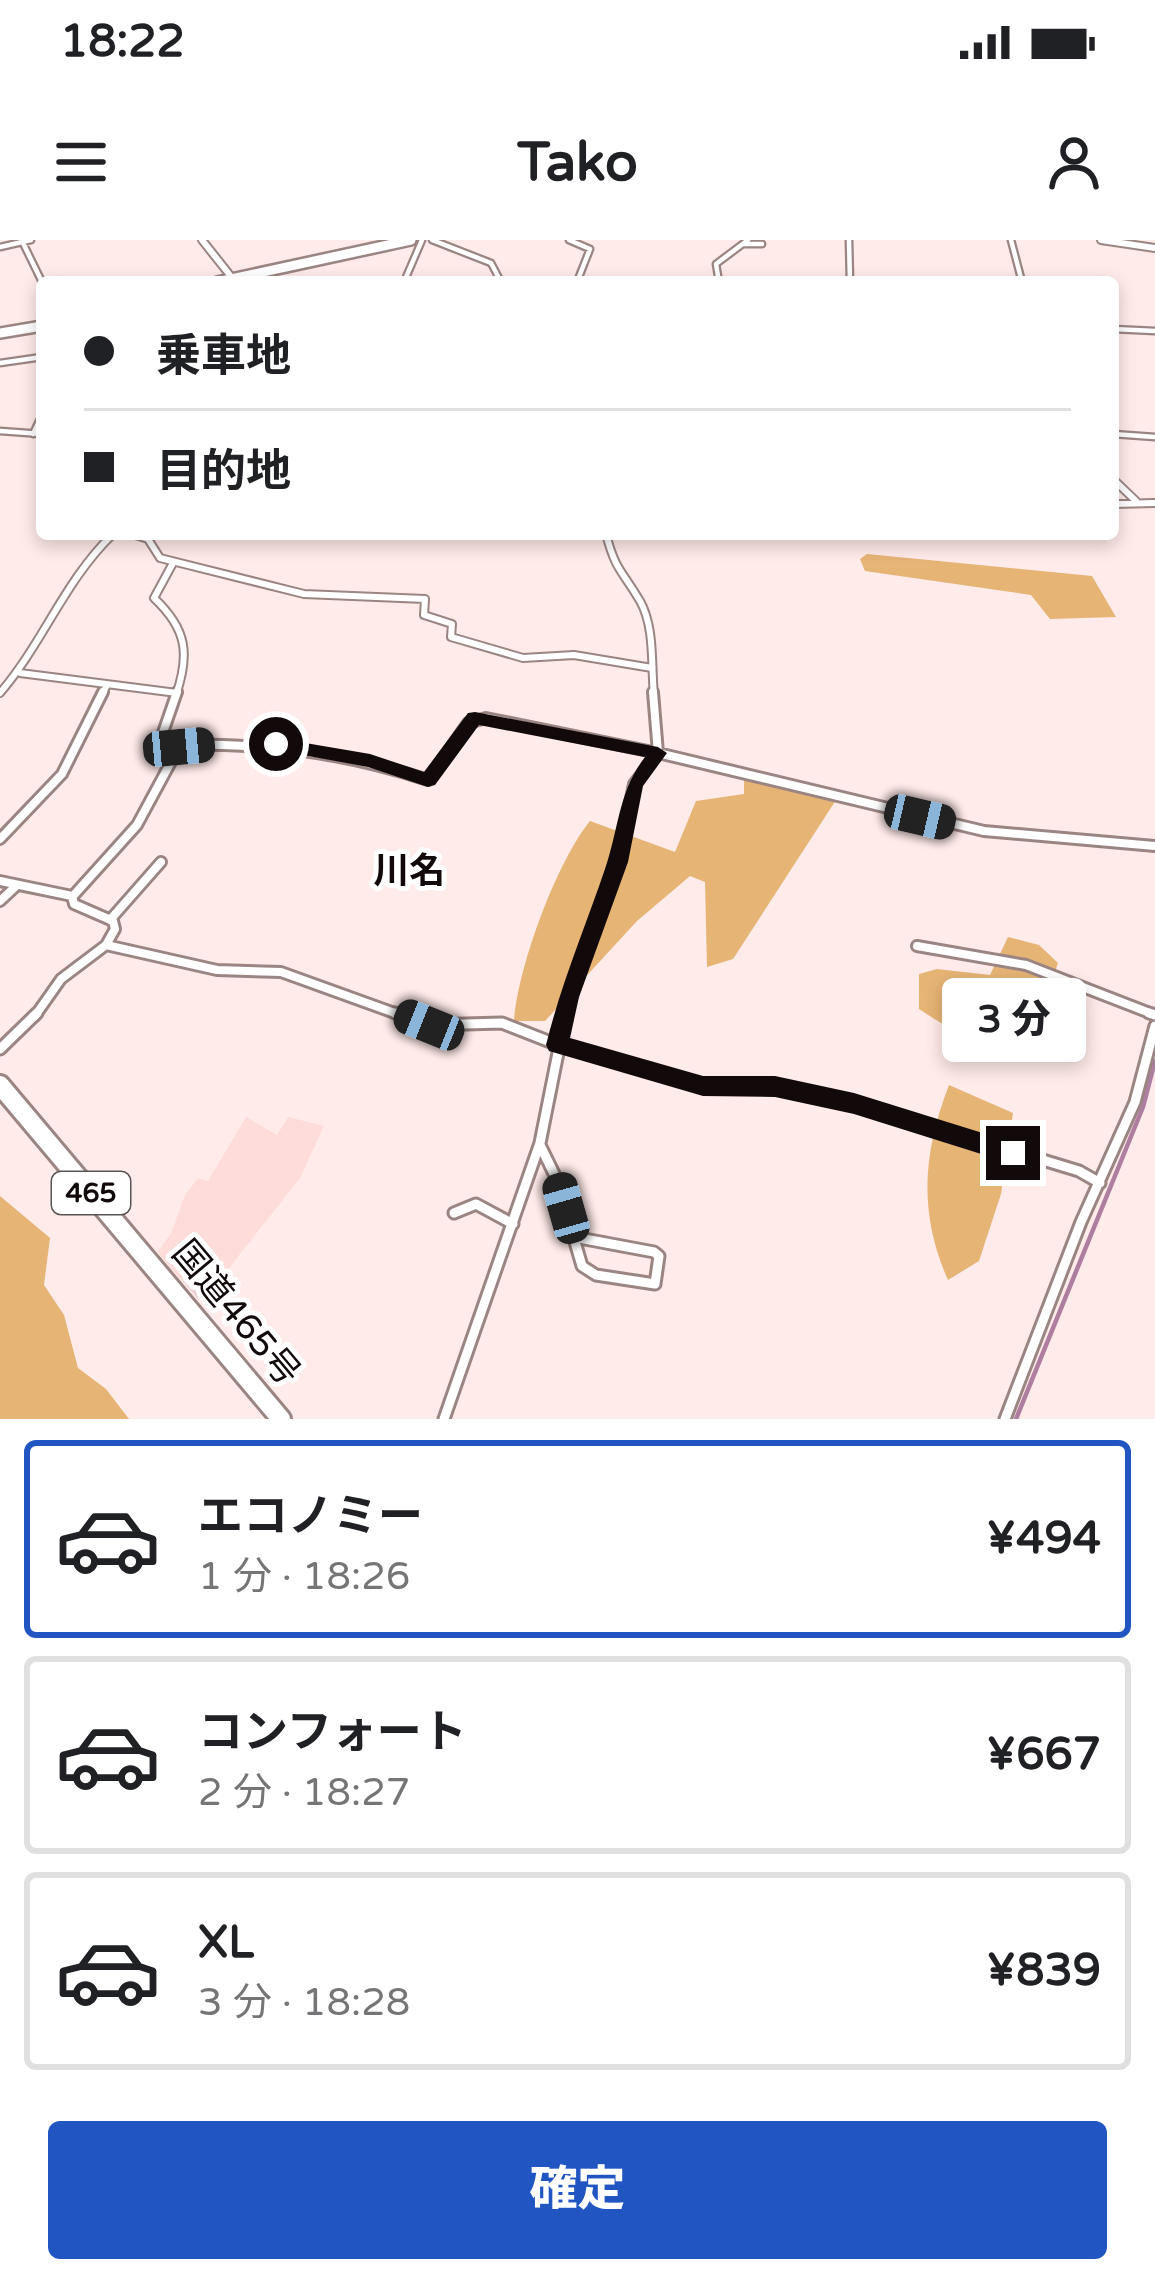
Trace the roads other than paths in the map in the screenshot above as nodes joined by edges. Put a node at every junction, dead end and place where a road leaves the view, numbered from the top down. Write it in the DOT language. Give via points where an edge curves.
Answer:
graph roads {
  1 [pos="31,240"];
  2 [pos="202,240"];
  3 [pos="411,240"];
  4 [pos="422,240"];
  5 [pos="432,240"];
  6 [pos="569,240"];
  7 [pos="849,240"];
  8 [pos="1011,240"];
  9 [pos="1101,240"];
  10 [pos="745,242"];
  11 [pos="762,244"];
  12 [pos="24,245"];
  13 [pos="0,247"];
  14 [pos="1155,248"];
  15 [pos="39,276"];
  16 [pos="231,276"];
  17 [pos="247,276"];
  18 [pos="407,276"];
  19 [pos="497,276"];
  20 [pos="579,276"];
  21 [pos="718,276"];
  22 [pos="850,276"];
  23 [pos="1020,276"];
  24 [pos="36,327"];
  25 [pos="1119,328"];
  26 [pos="1155,331"];
  27 [pos="0,333"];
  28 [pos="36,358"];
  29 [pos="0,363"];
  30 [pos="0,431"];
  31 [pos="36,434"];
  32 [pos="1119,434"];
  33 [pos="1155,436"];
  34 [pos="1119,485"];
  35 [pos="1137,502"];
  36 [pos="1155,503"];
  37 [pos="1119,504"];
  38 [pos="107,540"];
  39 [pos="148,540"];
  40 [pos="608,540"];
  41 [pos="173,562"];
  42 [pos="652,668"];
  43 [pos="20,673"];
  44 [pos="106,685"];
  45 [pos="0,693"];
  46 [pos="177,693"];
  47 [pos="179,747"];
  48 [pos="658,753"];
  49 [pos="0,839"];
  50 [pos="1155,846"];
  51 [pos="160,862"];
  52 [pos="0,881"];
  53 [pos="16,886"];
  54 [pos="73,896"];
  55 [pos="0,901"];
  56 [pos="110,920"];
  57 [pos="106,945"];
  58 [pos="917,946"];
  59 [pos="1155,1015"];
  60 [pos="1155,1026"];
  61 [pos="557,1045"];
  62 [pos="0,1049"];
  63 [pos="0,1085"];
  64 [pos="539,1143"];
  65 [pos="1100,1183"];
  66 [pos="454,1214"];
  67 [pos="513,1224"];
  68 [pos="574,1237"];
  69 [pos="281,1419"];
  70 [pos="444,1419"];
  71 [pos="1005,1419"];
  1 -- 12 [label="street"];
  2 -- 16 [label="street"];
  3 -- 17 [label="highway"];
  4 -- 18 [label="street"];
  5 -- 19 [label="street" via="491,263"];
  6 -- 20 [label="street" via="590,249"];
  7 -- 22 [label="street"];
  8 -- 23 [label="street"];
  9 -- 14 [label="main road"];
  10 -- 11 [label="street"];
  10 -- 21 [label="street" via="716,264"];
  12 -- 13 [label="street"];
  12 -- 15 [label="street"];
  24 -- 27 [label="highway"];
  25 -- 26 [label="street"];
  28 -- 29 [label="street"];
  30 -- 31 [label="street"];
  32 -- 33 [label="street"];
  34 -- 35 [label="street"];
  35 -- 36 [label="street"];
  35 -- 37 [label="street"];
  38 -- 43 [label="street" via="68,581"];
  39 -- 41 [label="street"];
  40 -- 42 [label="street" via="615,569 648,621"];
  41 -- 42 [label="street" via="304,595 425,598 424,615 452,624 451,637 500,653"];
  41 -- 46 [label="street" via="154,598 173,616 188,662"];
  42 -- 48 [label="street"];
  43 -- 44 [label="street"];
  43 -- 45 [label="street"];
  44 -- 46 [label="street"];
  44 -- 49 [label="street" via="62,774"];
  46 -- 47 [label="street" via="159,744"];
  47 -- 48 [label="street" via="276,744 370,760 428,780 475,718"];
  47 -- 54 [label="street" via="136,825"];
  48 -- 50 [label="street" via="1000,834"];
  48 -- 61 [label="street" via="634,784 618,862"];
  51 -- 56 [label="street"];
  52 -- 53 [label="street"];
  53 -- 54 [label="street"];
  53 -- 55 [label="street"];
  54 -- 56 [label="street" via="74,904"];
  56 -- 57 [label="street" via="115,929"];
  57 -- 61 [label="street" via="217,970 281,972 429,1025 502,1023"];
  57 -- 62 [label="street" via="61,980"];
  58 -- 59 [label="street" via="1026,965"];
  60 -- 65 [label="street" via="1135,1102"];
  61 -- 64 [label="street"];
  61 -- 65 [label="street" via="703,1086 775,1086 854,1103"];
  63 -- 69 [label="highway, 国道465号 / 465"];
  64 -- 67 [label="street"];
  64 -- 68 [label="street"];
  65 -- 71 [label="street"];
  66 -- 67 [label="street" via="477,1202"];
  67 -- 70 [label="street"];
  68 -- 68 [label="street" via="587,1270 655,1284 654,1252"];
}
